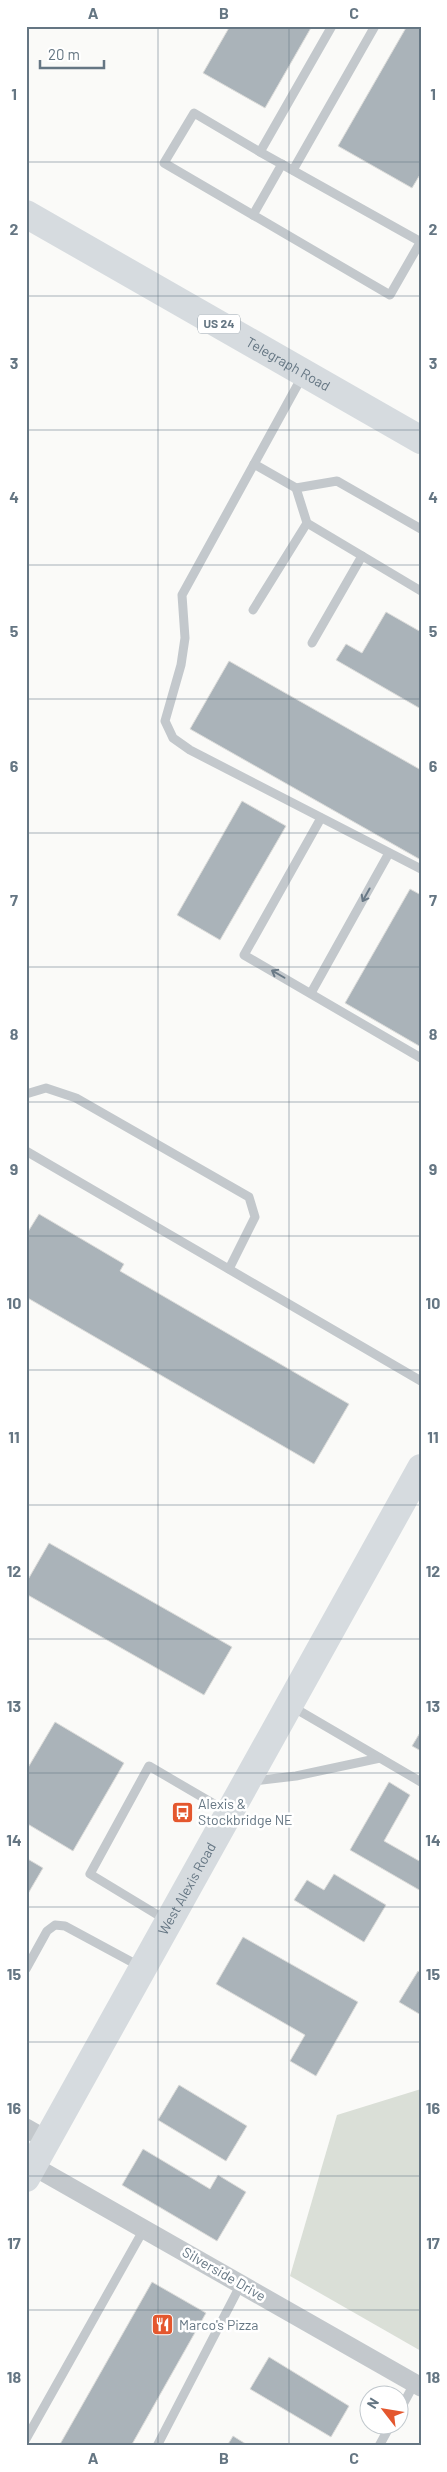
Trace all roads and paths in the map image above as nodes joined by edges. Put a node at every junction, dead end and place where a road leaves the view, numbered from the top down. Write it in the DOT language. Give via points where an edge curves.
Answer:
graph roads {
  1 [pos="332,26"];
  2 [pos="375,26"];
  3 [pos="260,152"];
  4 [pos="282,164"];
  5 [pos="293,170"];
  6 [pos="26,214"];
  7 [pos="254,215"];
  8 [pos="421,242"];
  9 [pos="304,373"];
  10 [pos="421,440"];
  11 [pos="254,464"];
  12 [pos="296,488"];
  13 [pos="307,523"];
  14 [pos="421,529"];
  15 [pos="362,556"];
  16 [pos="421,591"];
  17 [pos="253,610"];
  18 [pos="312,643"];
  19 [pos="321,818"];
  20 [pos="389,853"];
  21 [pos="421,868"];
  22 [pos="311,993"];
  23 [pos="421,1058"];
  24 [pos="26,1094"];
  25 [pos="26,1151"];
  26 [pos="229,1269"];
  27 [pos="421,1381"];
  28 [pos="421,1468"];
  29 [pos="288,1705"];
  30 [pos="380,1758"];
  31 [pos="245,1782"];
  32 [pos="421,1782"];
  33 [pos="228,1812"];
  34 [pos="168,1922"];
  35 [pos="142,1968"];
  36 [pos="26,1969"];
  37 [pos="37,2134"];
  38 [pos="30,2172"];
  39 [pos="144,2229"];
  40 [pos="241,2284"];
  41 [pos="418,2386"];
  42 [pos="410,2397"];
  43 [pos="386,2434"];
  44 [pos="26,2439"];
  45 [pos="157,2446"];
  46 [pos="379,2446"];
  1 -- 3 [label="lane"];
  2 -- 5 [label="lane"];
  3 -- 4 [label="lane"];
  3 -- 7 [label="lane" via="194,112 164,163"];
  4 -- 5 [label="lane"];
  4 -- 7 [label="lane"];
  5 -- 8 [label="lane"];
  6 -- 9 [label="main road, Telegraph Road / US 24"];
  7 -- 8 [label="lane" via="390,295"];
  9 -- 10 [label="main road, Telegraph Road / US 24"];
  9 -- 11 [label="lane"];
  11 -- 12 [label="lane"];
  11 -- 19 [label="lane" via="182,595 185,638 165,721 173,738 190,750"];
  12 -- 13 [label="lane"];
  12 -- 14 [label="lane" via="337,481"];
  13 -- 15 [label="lane"];
  13 -- 17 [label="lane"];
  15 -- 16 [label="lane"];
  15 -- 18 [label="lane"];
  19 -- 20 [label="lane"];
  22 -- 19 [label="lane, one-way" via="244,955"];
  20 -- 21 [label="lane"];
  20 -- 22 [label="lane, one-way"];
  22 -- 23 [label="lane"];
  24 -- 26 [label="lane" via="46,1088 76,1098 249,1197 255,1216"];
  25 -- 26 [label="lane"];
  26 -- 27 [label="lane"];
  28 -- 29 [label="main road, West Alexis Road"];
  29 -- 30 [label="lane"];
  29 -- 31 [label="main road, West Alexis Road"];
  30 -- 31 [label="lane" via="296,1776"];
  30 -- 32 [label="lane"];
  31 -- 33 [label="main road, West Alexis Road"];
  33 -- 34 [label="main road, West Alexis Road"];
  33 -- 34 [label="lane" via="149,1766 90,1874"];
  34 -- 35 [label="main road, West Alexis Road"];
  35 -- 36 [label="lane" via="65,1926 55,1925 47,1931"];
  35 -- 37 [label="main road, West Alexis Road"];
  37 -- 38 [label="main road, West Alexis Road"];
  38 -- 39 [label="street, Silverside Drive"];
  39 -- 40 [label="street, Silverside Drive"];
  39 -- 44 [label="lane"];
  40 -- 41 [label="street, Silverside Drive"];
  40 -- 45 [label="lane"];
  41 -- 42 [label="lane, Silverside Drive"];
  43 -- 46 [label="lane"];
}
